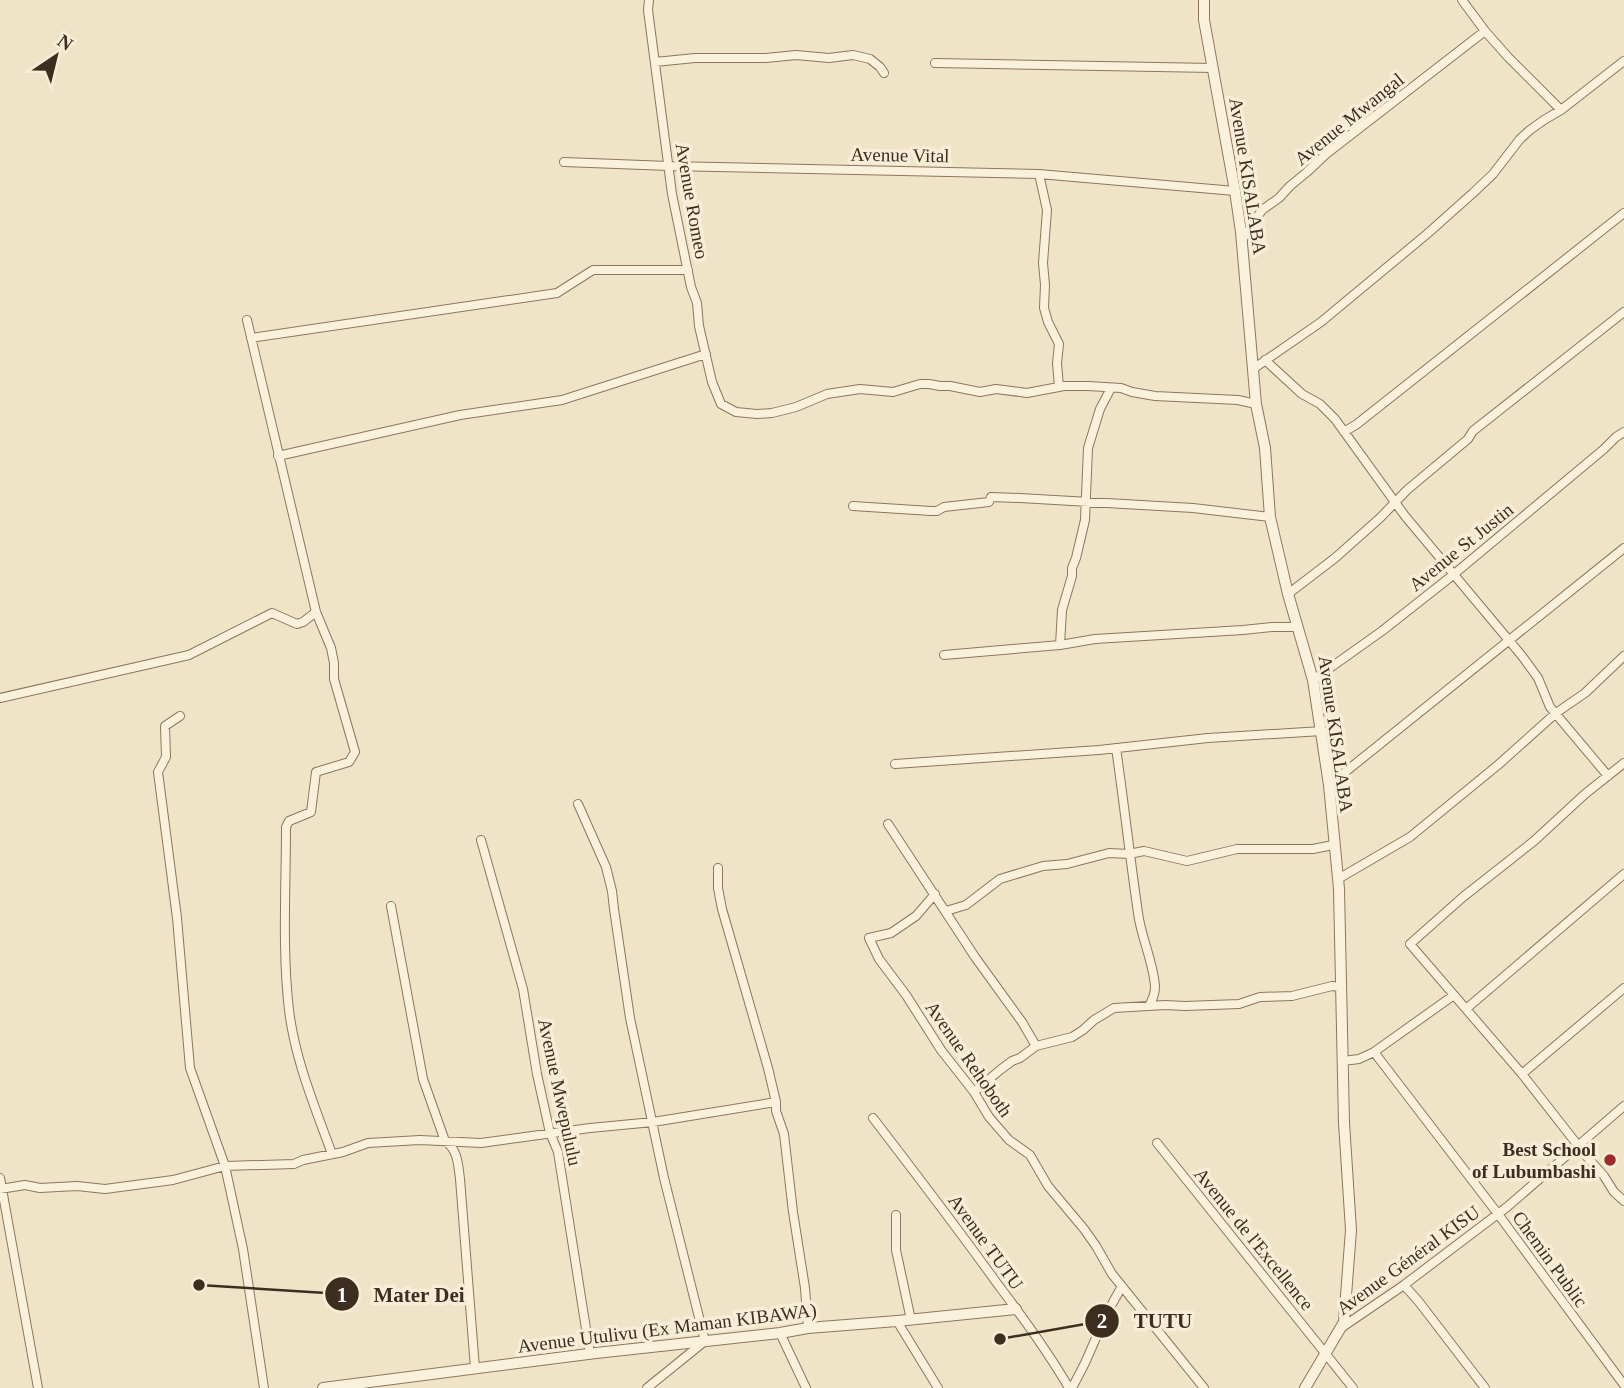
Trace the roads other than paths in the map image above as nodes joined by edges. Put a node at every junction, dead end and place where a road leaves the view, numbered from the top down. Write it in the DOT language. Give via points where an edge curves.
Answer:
graph roads {
  1 [pos="649,0"];
  2 [pos="1204,0"];
  3 [pos="1462,0"];
  4 [pos="1485,31"];
  5 [pos="1624,61"];
  6 [pos="655,62"];
  7 [pos="935,63"];
  8 [pos="1213,68"];
  9 [pos="884,73"];
  10 [pos="1561,110"];
  11 [pos="564,162"];
  12 [pos="669,166"];
  13 [pos="1040,174"];
  14 [pos="1235,191"];
  15 [pos="1624,213"];
  16 [pos="1242,240"];
  17 [pos="688,270"];
  18 [pos="1624,312"];
  19 [pos="247,320"];
  20 [pos="251,338"];
  21 [pos="706,354"];
  22 [pos="1265,360"];
  23 [pos="1253,369"];
  24 [pos="1059,387"];
  25 [pos="1111,388"];
  26 [pos="1255,404"];
  27 [pos="1344,432"];
  28 [pos="1624,432"];
  29 [pos="278,456"];
  30 [pos="1085,500"];
  31 [pos="1395,502"];
  32 [pos="853,506"];
  33 [pos="1270,517"];
  34 [pos="1624,548"];
  35 [pos="1453,575"];
  36 [pos="1288,594"];
  37 [pos="316,611"];
  38 [pos="1297,627"];
  39 [pos="1509,641"];
  40 [pos="1060,645"];
  41 [pos="944,655"];
  42 [pos="1624,656"];
  43 [pos="1314,680"];
  44 [pos="0,698"];
  45 [pos="1556,713"];
  46 [pos="180,716"];
  47 [pos="1322,731"];
  48 [pos="1115,748"];
  49 [pos="1624,763"];
  50 [pos="895,764"];
  51 [pos="1608,776"];
  52 [pos="1329,785"];
  53 [pos="578,804"];
  54 [pos="888,824"];
  55 [pos="481,840"];
  56 [pos="1333,845"];
  57 [pos="1129,854"];
  58 [pos="718,869"];
  59 [pos="1624,874"];
  60 [pos="1338,879"];
  61 [pos="935,894"];
  62 [pos="391,906"];
  63 [pos="946,911"];
  64 [pos="1340,987"];
  65 [pos="1624,988"];
  66 [pos="1454,995"];
  67 [pos="1149,1006"];
  68 [pos="1466,1009"];
  69 [pos="1036,1046"];
  70 [pos="1374,1052"];
  71 [pos="1343,1061"];
  72 [pos="1522,1074"];
  73 [pos="974,1092"];
  74 [pos="776,1102"];
  75 [pos="1624,1107"];
  76 [pos="873,1118"];
  77 [pos="653,1122"];
  78 [pos="550,1133"];
  79 [pos="445,1141"];
  80 [pos="1157,1143"];
  81 [pos="1579,1146"];
  82 [pos="332,1154"];
  83 [pos="225,1166"];
  84 [pos="0,1178"];
  85 [pos="1,1189"];
  86 [pos="1624,1201"];
  87 [pos="1498,1214"];
  88 [pos="896,1216"];
  89 [pos="1404,1285"];
  90 [pos="1122,1286"];
  91 [pos="1016,1309"];
  92 [pos="911,1320"];
  93 [pos="897,1321"];
  94 [pos="808,1328"];
  95 [pos="1339,1330"];
  96 [pos="780,1334"];
  97 [pos="705,1341"];
  98 [pos="1325,1353"];
  99 [pos="590,1354"];
  100 [pos="475,1368"];
  101 [pos="1624,1385"];
  102 [pos="38,1388"];
  103 [pos="264,1388"];
  104 [pos="323,1388"];
  105 [pos="647,1388"];
  106 [pos="807,1388"];
  107 [pos="938,1388"];
  108 [pos="1070,1388"];
  109 [pos="1204,1388"];
  110 [pos="1305,1388"];
  111 [pos="1353,1388"];
  112 [pos="1485,1388"];
  1 -- 6 [label="street, Avenue Romeo"];
  2 -- 8 [label="street, Avenue KISALABA"];
  3 -- 4 [label="street"];
  4 -- 10 [label="street"];
  4 -- 16 [label="street, Avenue Mwangal" via="1326,153 1262,210"];
  5 -- 10 [label="street"];
  6 -- 9 [label="street" via="853,55 870,59"];
  6 -- 12 [label="street, Avenue Romeo"];
  7 -- 8 [label="street"];
  8 -- 14 [label="street, Avenue KISALABA"];
  10 -- 22 [label="street" via="1520,139 1493,174 1427,234 1321,322"];
  11 -- 12 [label="street, Avenue Vital"];
  12 -- 13 [label="street, Avenue Vital"];
  12 -- 17 [label="street, Avenue Romeo"];
  13 -- 14 [label="street, Avenue Vital"];
  13 -- 24 [label="street" via="1047,210 1044,308 1059,344"];
  14 -- 16 [label="street, Avenue KISALABA"];
  15 -- 27 [label="street"];
  16 -- 23 [label="street, Avenue KISALABA"];
  17 -- 20 [label="street" via="593,270 557,293"];
  17 -- 21 [label="street, Avenue Romeo"];
  18 -- 31 [label="street" via="1473,431"];
  19 -- 20 [label="street"];
  20 -- 29 [label="street"];
  21 -- 24 [label="street, Avenue Romeo" via="721,404 736,412 757,414 796,407 827,394 893,392 920,384 980,392 1027,393"];
  21 -- 29 [label="street" via="562,400 460,415"];
  22 -- 23 [label="street"];
  22 -- 27 [label="street" via="1320,404"];
  23 -- 26 [label="street, Avenue KISALABA"];
  24 -- 25 [label="street"];
  25 -- 26 [label="street"];
  25 -- 30 [label="street" via="1088,448"];
  26 -- 33 [label="street, Avenue KISALABA" via="1265,448"];
  27 -- 31 [label="street"];
  28 -- 35 [label="street, Avenue St Justin"];
  29 -- 37 [label="street"];
  30 -- 32 [label="street" via="991,498 937,511"];
  30 -- 33 [label="street"];
  30 -- 40 [label="street" via="1082,532 1062,610"];
  31 -- 35 [label="street"];
  31 -- 36 [label="street"];
  33 -- 36 [label="street, Avenue KISALABA"];
  34 -- 39 [label="street"];
  35 -- 39 [label="street"];
  35 -- 43 [label="street, Avenue St Justin"];
  36 -- 38 [label="street, Avenue KISALABA"];
  37 -- 44 [label="street" via="297,624 272,613 189,655"];
  37 -- 82 [label="street" via="331,648 334,679 355,752 349,762 316,772 311,812 289,821 286,827 286,951 289,1010 298,1054"];
  38 -- 40 [label="street"];
  38 -- 43 [label="street, Avenue KISALABA"];
  39 -- 45 [label="street" via="1538,678"];
  39 -- 52 [label="street"];
  40 -- 41 [label="street"];
  42 -- 45 [label="street"];
  43 -- 47 [label="street, Avenue KISALABA"];
  45 -- 51 [label="street"];
  45 -- 60 [label="street" via="1410,836"];
  46 -- 83 [label="street" via="165,726 166,757 158,772 190,1068"];
  47 -- 48 [label="street"];
  47 -- 52 [label="street, Avenue KISALABA"];
  48 -- 50 [label="street"];
  48 -- 57 [label="street"];
  49 -- 51 [label="street"];
  51 -- 66 [label="street" via="1410,944"];
  52 -- 56 [label="street, Avenue KISALABA"];
  53 -- 77 [label="street" via="612,891 630,1018"];
  54 -- 61 [label="street"];
  55 -- 78 [label="street, Avenue Mwepululu" via="523,989"];
  56 -- 57 [label="street" via="1237,849 1186,861 1144,851"];
  56 -- 60 [label="street, Avenue KISALABA"];
  57 -- 63 [label="street" via="1110,853 1000,879 966,905"];
  57 -- 67 [label="street" via="1138,915 1153,969 1155,996"];
  58 -- 74 [label="street" via="722,909"];
  59 -- 68 [label="street"];
  60 -- 64 [label="street, Avenue KISALABA"];
  61 -- 63 [label="street"];
  61 -- 73 [label="street, Avenue Rehoboth" via="916,916 891,933 869,938 941,1050"];
  62 -- 79 [label="street" via="423,1079"];
  63 -- 69 [label="street"];
  64 -- 67 [label="street" via="1239,1004"];
  64 -- 71 [label="street, Avenue KISALABA"];
  65 -- 72 [label="street"];
  66 -- 68 [label="street"];
  66 -- 70 [label="street"];
  67 -- 69 [label="street" via="1114,1008 1072,1037"];
  68 -- 72 [label="street"];
  69 -- 73 [label="street"];
  70 -- 71 [label="street"];
  70 -- 87 [label="street, Chemin Public"];
  71 -- 95 [label="street, Avenue KISALABA" via="1350,1230 1344,1322"];
  72 -- 81 [label="street"];
  73 -- 90 [label="street, Avenue Rehoboth" via="997,1127 1030,1155"];
  74 -- 77 [label="street"];
  74 -- 94 [label="street" via="806,1288"];
  75 -- 81 [label="street, Avenue Général KISU"];
  76 -- 91 [label="street, Avenue TUTU"];
  77 -- 78 [label="street"];
  77 -- 97 [label="street"];
  78 -- 79 [label="street" via="481,1143"];
  78 -- 99 [label="street, Avenue Mwepululu" via="558,1152"];
  79 -- 82 [label="street" via="368,1143"];
  79 -- 100 [label="street" via="456,1152 460,1179"];
  80 -- 98 [label="street, Avenue de l'Excellence"];
  81 -- 86 [label="street"];
  81 -- 87 [label="street, Avenue Général KISU"];
  82 -- 83 [label="street" via="294,1164"];
  83 -- 85 [label="street" via="173,1180 105,1189 25,1185"];
  83 -- 103 [label="street"];
  84 -- 85 [label="street"];
  85 -- 102 [label="street"];
  87 -- 89 [label="street, Avenue Général KISU"];
  87 -- 101 [label="street, Chemin Public"];
  88 -- 92 [label="street" via="896,1250"];
  89 -- 95 [label="street, Avenue Général KISU"];
  89 -- 112 [label="street"];
  90 -- 108 [label="street"];
  90 -- 109 [label="street, Avenue Rehoboth"];
  91 -- 92 [label="street, Avenue Utulivu (Ex Maman KIBAWA)"];
  91 -- 108 [label="street, Avenue TUTU"];
  92 -- 93 [label="street, Avenue Utulivu (Ex Maman KIBAWA)"];
  93 -- 94 [label="street, Avenue Utulivu (Ex Maman KIBAWA)"];
  93 -- 107 [label="street"];
  94 -- 96 [label="street, Avenue Utulivu (Ex Maman KIBAWA)"];
  95 -- 98 [label="street, Avenue KISALABA"];
  96 -- 97 [label="street, Avenue Utulivu (Ex Maman KIBAWA)"];
  96 -- 106 [label="street"];
  97 -- 99 [label="street, Avenue Utulivu (Ex Maman KIBAWA)"];
  97 -- 105 [label="street"];
  98 -- 110 [label="street, Avenue KISALABA"];
  98 -- 111 [label="street, Avenue de l'Excellence"];
  99 -- 100 [label="street, Avenue Utulivu (Ex Maman KIBAWA)"];
  100 -- 104 [label="street, Avenue Utulivu (Ex Maman KIBAWA)"];
}
